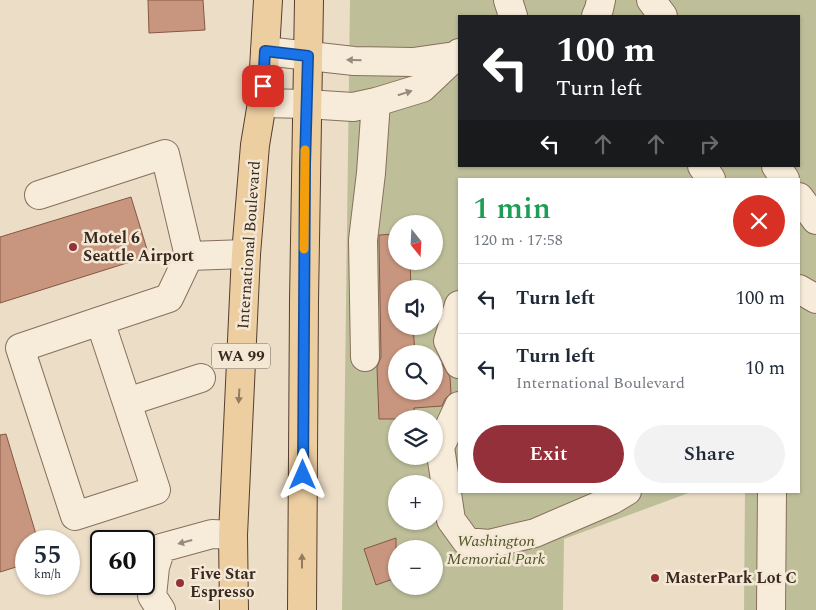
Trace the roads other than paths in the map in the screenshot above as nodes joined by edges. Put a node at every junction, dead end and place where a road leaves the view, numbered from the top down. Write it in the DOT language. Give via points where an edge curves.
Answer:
graph roads {
  1 [pos="268,0"];
  2 [pos="309,0"];
  3 [pos="601,0"];
  4 [pos="651,0"];
  5 [pos="596,15"];
  6 [pos="662,15"];
  7 [pos="265,51"];
  8 [pos="457,54"];
  9 [pos="308,56"];
  10 [pos="376,102"];
  11 [pos="262,103"];
  12 [pos="306,104"];
  13 [pos="703,167"];
  14 [pos="777,167"];
  15 [pos="710,178"];
  16 [pos="784,178"];
  17 [pos="39,195"];
  18 [pos="800,198"];
  19 [pos="816,220"];
  20 [pos="246,254"];
  21 [pos="189,256"];
  22 [pos="800,290"];
  23 [pos="816,299"];
  24 [pos="458,308"];
  25 [pos="100,321"];
  26 [pos="365,357"];
  27 [pos="458,362"];
  28 [pos="201,378"];
  29 [pos="127,402"];
  30 [pos="458,408"];
  31 [pos="624,493"];
  32 [pos="772,493"];
  33 [pos="233,535"];
  34 [pos="161,610"];
  35 [pos="234,610"];
  36 [pos="302,610"];
  37 [pos="771,610"];
  1 -- 7 [label="main road, International Boulevard / WA 99"];
  2 -- 9 [label="main road"];
  3 -- 5 [label="lane"];
  4 -- 6 [label="lane"];
  7 -- 9 [label="lane"];
  7 -- 11 [label="main road, International Boulevard / WA 99"];
  8 -- 9 [label="lane, one-way" via="413,62"];
  10 -- 8 [label="lane, one-way" via="422,88"];
  9 -- 12 [label="main road"];
  10 -- 12 [label="lane" via="353,107"];
  10 -- 26 [label="lane" via="363,240"];
  11 -- 12 [label="lane"];
  11 -- 20 [label="main road, International Boulevard / WA 99"];
  36 -- 12 [label="main road, one-way"];
  13 -- 15 [label="lane"];
  14 -- 16 [label="lane"];
  17 -- 21 [label="lane" via="165,154"];
  18 -- 19 [label="lane"];
  20 -- 21 [label="lane"];
  20 -- 33 [label="main road, International Boulevard / WA 99, one-way"];
  21 -- 25 [label="lane" via="169,298"];
  22 -- 23 [label="lane"];
  24 -- 27 [label="lane" via="448,341"];
  25 -- 29 [label="lane"];
  25 -- 29 [label="lane" via="20,348 75,516 156,490"];
  28 -- 29 [label="lane"];
  30 -- 31 [label="lane" via="440,447 451,520 467,542 489,544 535,533"];
  32 -- 37 [label="lane"];
  33 -- 34 [label="lane, one-way" via="212,534 160,548 152,596"];
  33 -- 35 [label="main road, International Boulevard / WA 99"];
}
